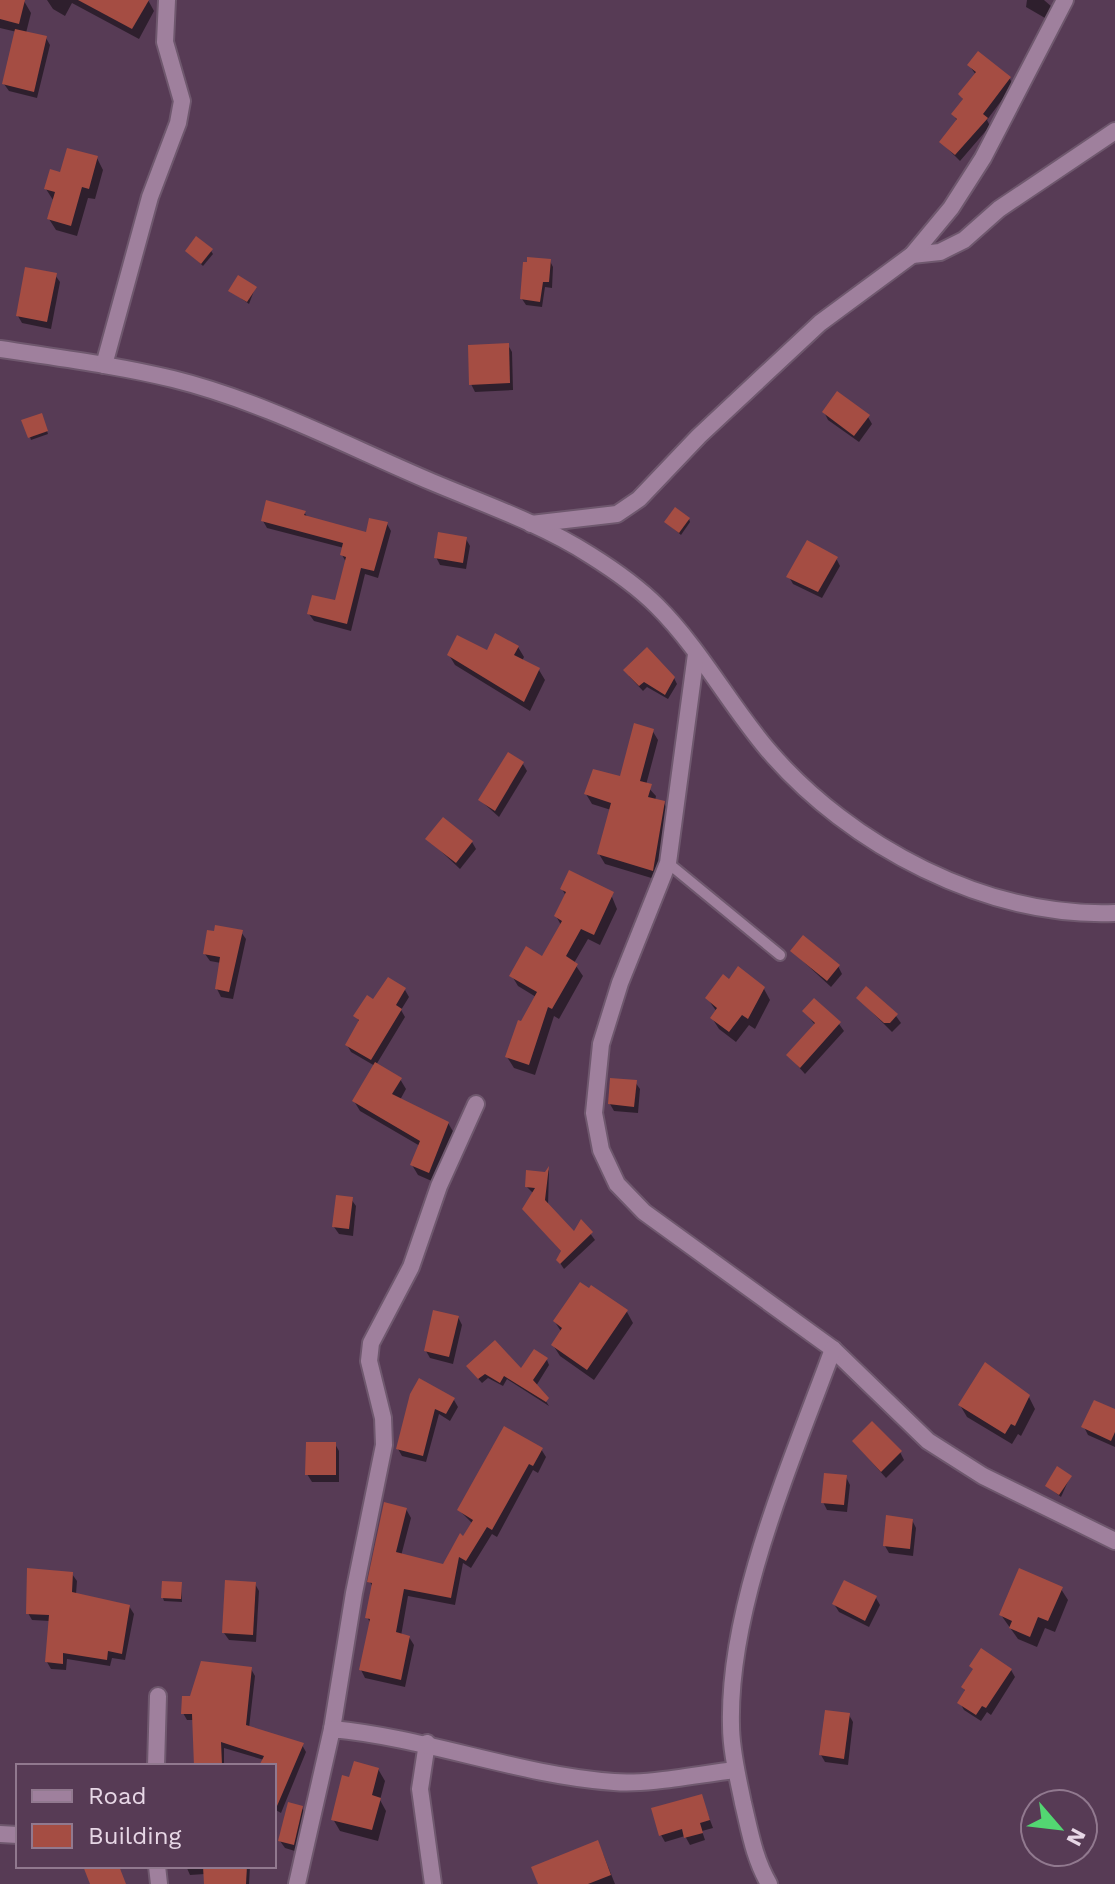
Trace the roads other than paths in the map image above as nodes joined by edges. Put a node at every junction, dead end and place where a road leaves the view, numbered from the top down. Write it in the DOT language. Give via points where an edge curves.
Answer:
graph roads {
  1 [pos="167,0"];
  2 [pos="1065,0"];
  3 [pos="1115,131"];
  4 [pos="912,255"];
  5 [pos="0,349"];
  6 [pos="104,365"];
  7 [pos="531,524"];
  8 [pos="696,654"];
  9 [pos="668,863"];
  10 [pos="1115,913"];
  11 [pos="780,955"];
  12 [pos="476,1104"];
  13 [pos="833,1349"];
  14 [pos="1115,1541"];
  15 [pos="158,1696"];
  16 [pos="332,1729"];
  17 [pos="427,1743"];
  18 [pos="156,1764"];
  19 [pos="736,1770"];
  20 [pos="297,1884"];
  21 [pos="433,1884"];
  22 [pos="769,1884"];
  1 -- 6 [label="street" via="165,42 182,101"];
  2 -- 4 [label="street" via="983,158"];
  3 -- 4 [label="street" via="999,209 964,240 940,252"];
  4 -- 7 [label="street" via="820,323 639,499 617,514"];
  5 -- 6 [label="street"];
  6 -- 7 [label="street" via="175,379 262,409"];
  7 -- 8 [label="street" via="630,582"];
  8 -- 9 [label="street"];
  8 -- 10 [label="street" via="767,749 843,820 927,870 987,894 1043,909"];
  9 -- 11 [label="lane"];
  9 -- 13 [label="street" via="601,1044 594,1113 601,1150 617,1184 644,1212"];
  12 -- 16 [label="street" via="411,1267 371,1343 369,1361 384,1445"];
  13 -- 14 [label="street" via="928,1441 983,1476"];
  13 -- 19 [label="street" via="752,1582 734,1667 731,1726"];
  15 -- 18 [label="street"];
  16 -- 17 [label="street"];
  16 -- 20 [label="street"];
  17 -- 19 [label="street" via="516,1766 617,1783"];
  17 -- 21 [label="street" via="420,1789"];
  19 -- 22 [label="street" via="756,1861"];
}
